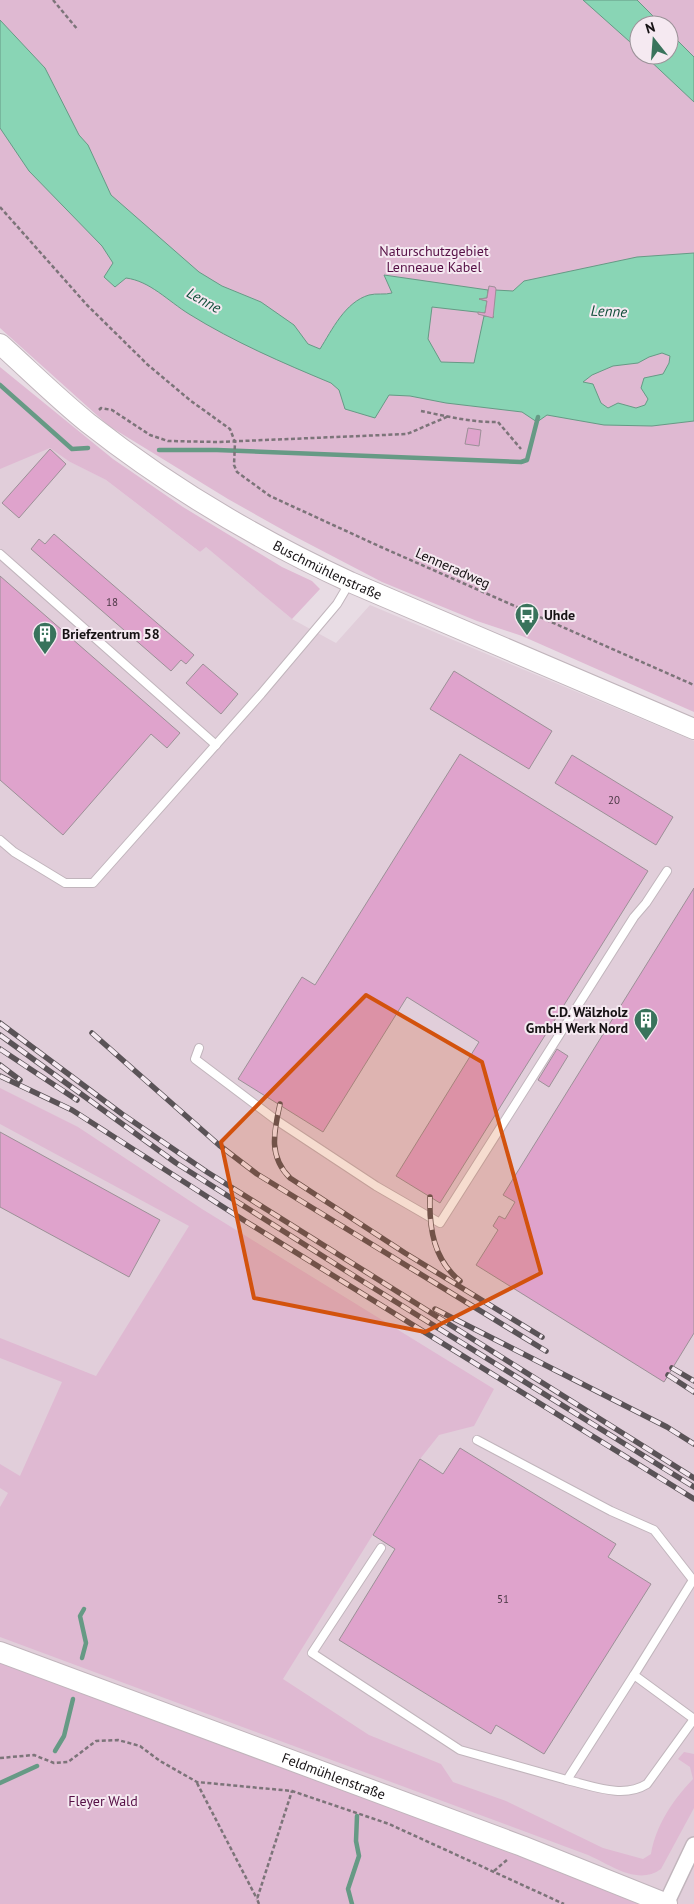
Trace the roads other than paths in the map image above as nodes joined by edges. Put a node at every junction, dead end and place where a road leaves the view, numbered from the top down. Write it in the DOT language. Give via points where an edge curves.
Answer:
graph roads {
  1 [pos="0,344"];
  2 [pos="0,554"];
  3 [pos="350,582"];
  4 [pos="694,729"];
  5 [pos="216,745"];
  6 [pos="0,840"];
  7 [pos="667,870"];
  8 [pos="199,1048"];
  9 [pos="477,1440"];
  10 [pos="381,1548"];
  11 [pos="694,1581"];
  12 [pos="0,1652"];
  13 [pos="634,1675"];
  14 [pos="694,1719"];
  15 [pos="567,1780"];
  16 [pos="694,1845"];
  17 [pos="666,1904"];
  1 -- 3 [label="street, Buschmühlenstraße" via="87,422 216,512"];
  2 -- 5 [label="lane"];
  3 -- 4 [label="street, Buschmühlenstraße"];
  3 -- 5 [label="lane" via="337,604"];
  5 -- 6 [label="lane" via="93,883 65,883"];
  7 -- 8 [label="lane" via="440,1223 376,1186 276,1120 195,1059"];
  9 -- 11 [label="lane" via="611,1511 654,1530"];
  10 -- 15 [label="lane" via="312,1653 460,1750"];
  11 -- 13 [label="lane"];
  12 -- 17 [label="street, Feldmühlenstraße" via="522,1846"];
  13 -- 14 [label="lane"];
  13 -- 15 [label="lane"];
  14 -- 15 [label="lane" via="647,1784 637,1790 622,1792"];
  16 -- 17 [label="street, Feldmühlenstraße"];
}
